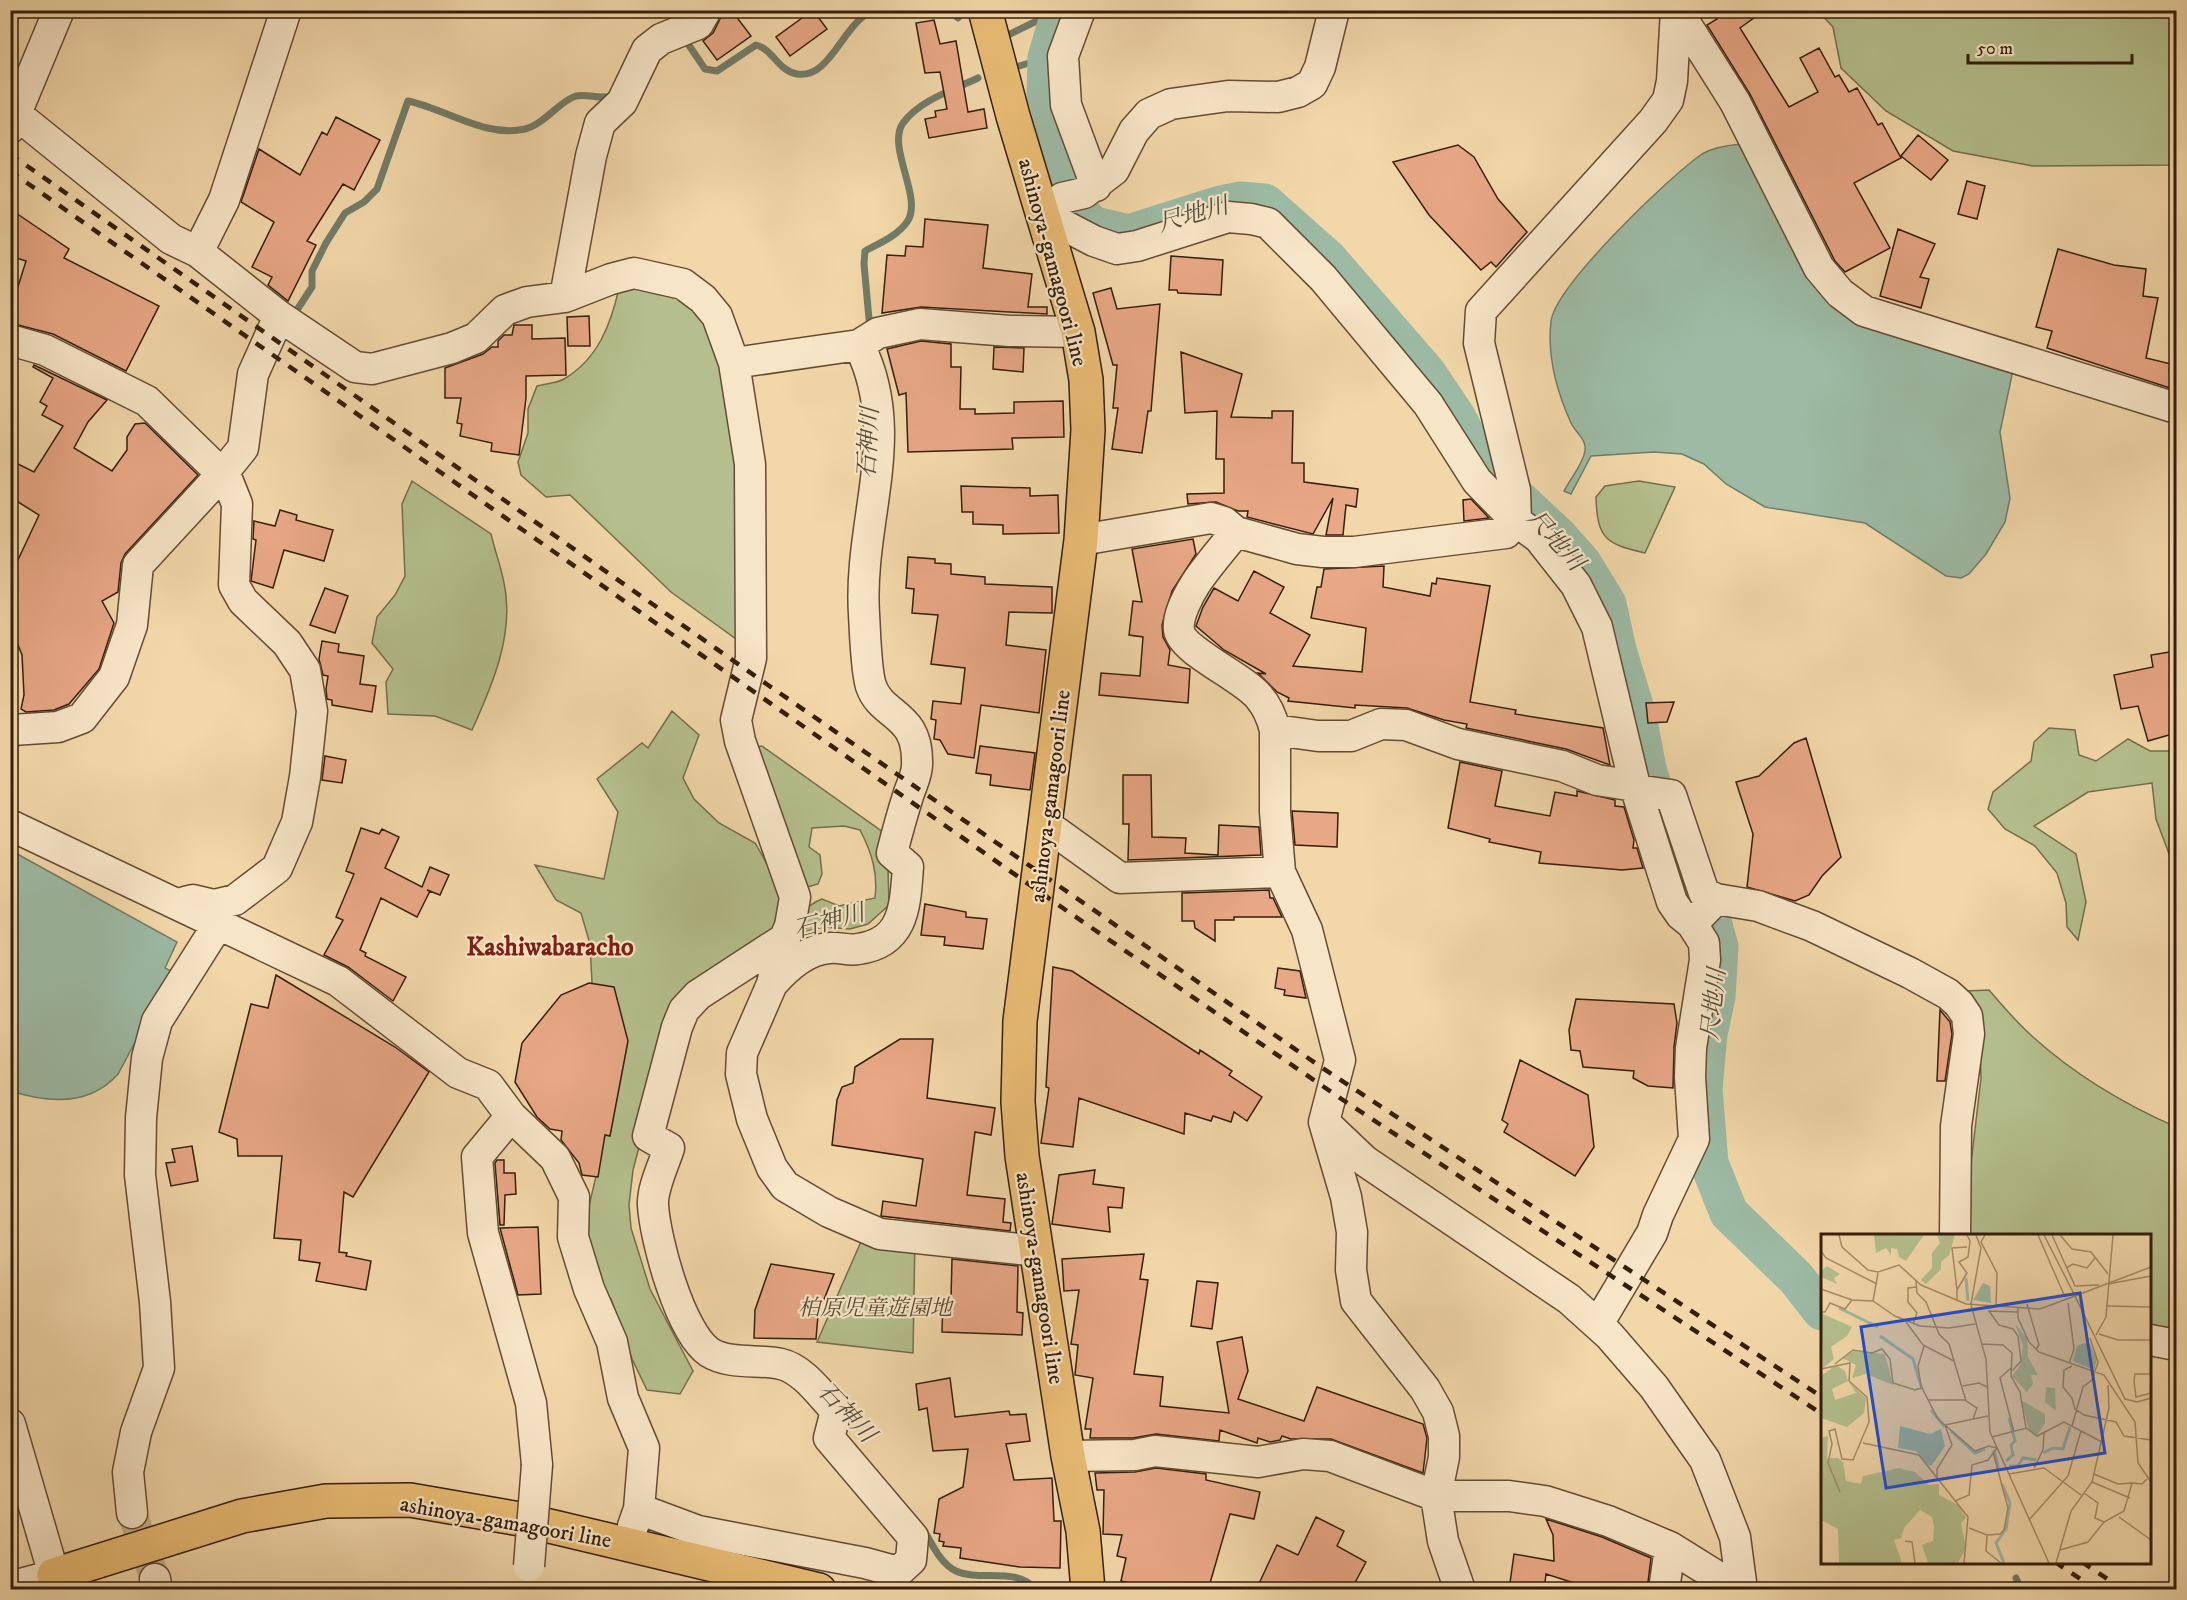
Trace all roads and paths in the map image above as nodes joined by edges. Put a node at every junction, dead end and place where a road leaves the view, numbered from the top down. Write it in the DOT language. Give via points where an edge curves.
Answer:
graph roads {
  1 [pos="59,10"];
  2 [pos="286,10"];
  3 [pos="706,10"];
  4 [pos="985,10"];
  5 [pos="1080,10"];
  6 [pos="1334,10"];
  7 [pos="1676,10"];
  8 [pos="13,121"];
  9 [pos="1071,198"];
  10 [pos="198,252"];
  11 [pos="565,297"];
  12 [pos="279,316"];
  13 [pos="1078,332"];
  14 [pos="10,340"];
  15 [pos="867,340"];
  16 [pos="734,363"];
  17 [pos="2176,408"];
  18 [pos="222,474"];
  19 [pos="1515,506"];
  20 [pos="1236,532"];
  21 [pos="1081,540"];
  22 [pos="1275,730"];
  23 [pos="10,733"];
  24 [pos="1645,790"];
  25 [pos="1046,824"];
  26 [pos="10,825"];
  27 [pos="1280,872"];
  28 [pos="179,904"];
  29 [pos="1703,913"];
  30 [pos="219,923"];
  31 [pos="778,959"];
  32 [pos="511,1116"];
  33 [pos="1324,1122"];
  34 [pos="1955,1234"];
  35 [pos="1037,1251"];
  36 [pos="1598,1324"];
  37 [pos="2151,1340"];
  38 [pos="2176,1345"];
  39 [pos="10,1424"];
  40 [pos="1068,1456"];
  41 [pos="1436,1496"];
  42 [pos="639,1509"];
  43 [pos="132,1513"];
  44 [pos="627,1543"];
  45 [pos="1670,1547"];
  46 [pos="529,1566"];
  47 [pos="57,1585"];
  48 [pos="10,1587"];
  49 [pos="819,1590"];
  50 [pos="1089,1590"];
  51 [pos="1460,1590"];
  52 [pos="1664,1590"];
  53 [pos="1740,1590"];
  1 -- 8 [label="street"];
  2 -- 10 [label="street" via="224,200"];
  3 -- 11 [label="street" via="698,24 661,39 647,50 622,102 600,123"];
  4 -- 9 [label="main road, ashinoya-gamagoori line" via="1013,116"];
  5 -- 9 [label="street" via="1063,56"];
  6 -- 9 [label="street" via="1312,84 1278,97 1228,96 1171,104 1149,114 1134,131 1114,170"];
  7 -- 17 [label="street" via="1736,102 1819,268 1840,293 1864,311"];
  7 -- 19 [label="street" via="1668,100 1481,311 1479,343"];
  8 -- 10 [label="street" via="171,239"];
  9 -- 13 [label="main road, ashinoya-gamagoori line"];
  9 -- 19 [label="street" via="1094,241 1117,249 1228,217 1268,223 1323,278 1384,349 1428,404 1477,481"];
  10 -- 12 [label="street"];
  11 -- 12 [label="street" via="527,302 505,310 476,338 372,369 355,367"];
  11 -- 16 [label="street" via="634,273 682,284 703,299 717,316"];
  12 -- 18 [label="street" via="253,374 243,448"];
  13 -- 15 [label="street" via="920,324"];
  13 -- 21 [label="main road, ashinoya-gamagoori line" via="1086,380 1088,430"];
  14 -- 18 [label="street" via="45,350 147,401"];
  15 -- 16 [label="street"];
  15 -- 31 [label="street" via="877,392 880,454 867,546 863,612 871,687 910,729 917,767 900,860 903,912 885,940 873,947 829,948 789,965"];
  16 -- 31 [label="street" via="750,475 751,658 736,720 795,897"];
  18 -- 23 [label="street" via="138,565 132,625 114,677 100,698 82,718 58,727"];
  18 -- 28 [label="street" via="237,504 234,585 243,601 287,643 305,670 312,711 297,822 277,868 235,900 214,905 192,900"];
  19 -- 20 [label="street" via="1506,533 1354,552 1297,549"];
  19 -- 24 [label="street" via="1576,585 1597,627"];
  20 -- 21 [label="street" via="1211,518"];
  20 -- 22 [label="street" via="1196,583 1181,615 1179,630 1187,644 1259,696"];
  21 -- 25 [label="main road, ashinoya-gamagoori line"];
  22 -- 24 [label="street" via="1351,736 1381,724 1406,724 1458,744 1562,766 1597,780"];
  22 -- 27 [label="street"];
  24 -- 29 [label="street" via="1671,795 1704,893"];
  25 -- 27 [label="street" via="1120,878"];
  25 -- 35 [label="main road, ashinoya-gamagoori line" via="1020,1021 1018,1070 1022,1156"];
  26 -- 28 [label="street"];
  27 -- 33 [label="street" via="1307,930 1340,1060"];
  28 -- 30 [label="street"];
  29 -- 34 [label="street" via="1758,906 1812,926 1910,973 1948,993 1959,1004 1967,1016 1969,1034 1956,1126"];
  29 -- 36 [label="street" via="1706,960 1691,1048 1694,1139 1652,1233"];
  30 -- 32 [label="street" via="338,981 458,1072 488,1084"];
  30 -- 43 [label="street" via="157,1021 147,1058 140,1175 159,1368 136,1432 128,1472"];
  31 -- 35 [label="street" via="742,1053 741,1074 752,1119 772,1168 785,1186 829,1212 880,1234"];
  31 -- 42 [label="street" via="698,994 684,1010 659,1142 653,1203 666,1273 690,1329 709,1352 730,1359 783,1364 802,1376 836,1411 829,1438 913,1537 911,1560 898,1572 698,1531"];
  32 -- 42 [label="street" via="555,1158 574,1197 573,1237 589,1289 612,1342 623,1398 644,1448"];
  32 -- 46 [label="street, bridge" via="477,1157 483,1233 531,1403 537,1465"];
  33 -- 36 [label="street" via="1365,1161 1569,1299"];
  33 -- 41 [label="street" via="1346,1197 1356,1301 1425,1389 1438,1412 1444,1457"];
  35 -- 40 [label="main road, ashinoya-gamagoori line"];
  36 -- 53 [label="street" via="1654,1387 1706,1460 1736,1537"];
  37 -- 38 [label="street"];
  39 -- 47 [label="street"];
  40 -- 41 [label="street" via="1155,1451 1258,1462 1303,1454 1330,1456"];
  40 -- 50 [label="main road, ashinoya-gamagoori line" via="1083,1531"];
  41 -- 45 [label="street" via="1509,1496 1545,1501"];
  41 -- 51 [label="street" via="1443,1541"];
  42 -- 44 [label="street"];
  44 -- 47 [label="main road, ashinoya-gamagoori line" via="410,1500 326,1501 242,1516"];
  44 -- 49 [label="main road, ashinoya-gamagoori line"];
  45 -- 52 [label="street"];
  45 -- 53 [label="street"];
  47 -- 48 [label="street"];
}
